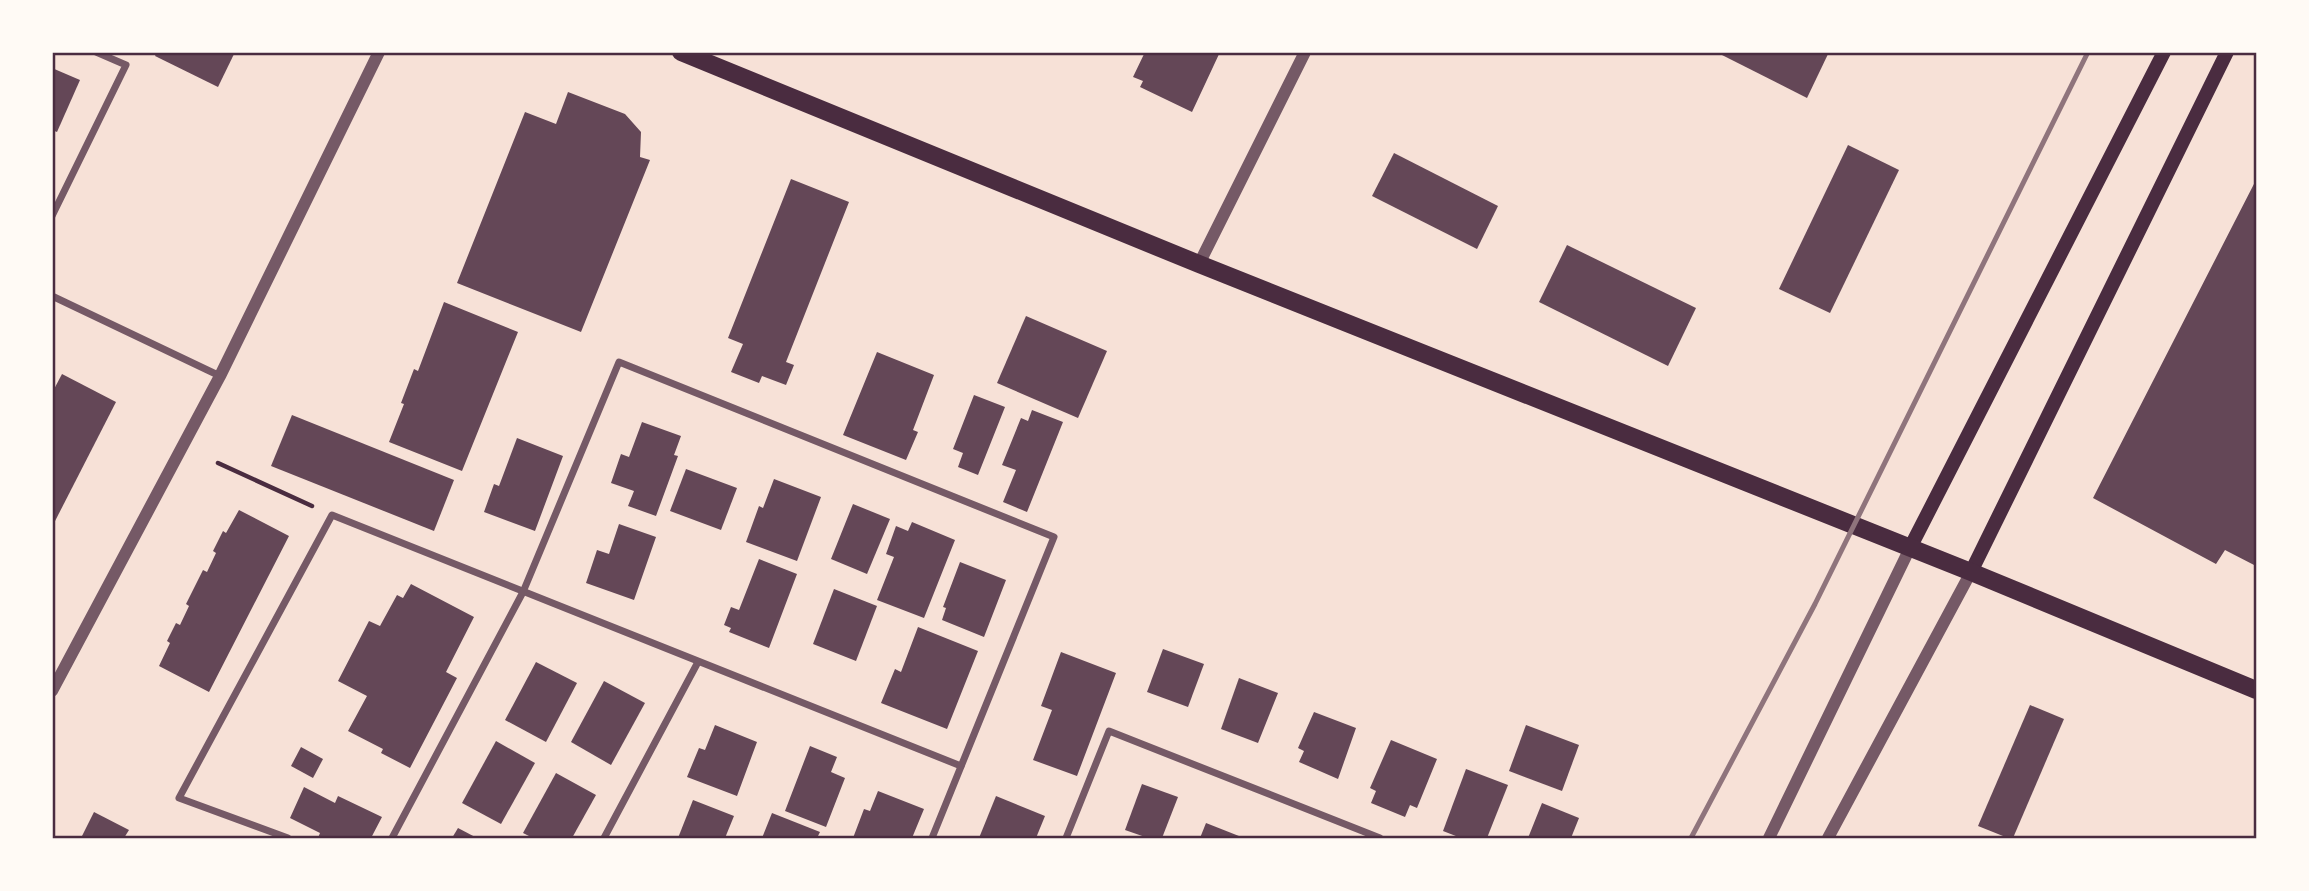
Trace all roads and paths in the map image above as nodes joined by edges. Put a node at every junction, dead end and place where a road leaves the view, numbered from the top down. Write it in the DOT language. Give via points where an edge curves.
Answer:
graph roads {
  1 [pos="96,52"];
  2 [pos="379,52"];
  3 [pos="681,52"];
  4 [pos="1306,52"];
  5 [pos="2164,52"];
  6 [pos="2227,52"];
  7 [pos="52,216"];
  8 [pos="1199,264"];
  9 [pos="52,296"];
  10 [pos="220,376"];
  11 [pos="218,463"];
  12 [pos="332,514"];
  13 [pos="1910,548"];
  14 [pos="1971,572"];
  15 [pos="523,592"];
  16 [pos="698,662"];
  17 [pos="2256,690"];
  18 [pos="52,691"];
  19 [pos="961,766"];
  20 [pos="288,838"];
  21 [pos="392,838"];
  22 [pos="604,838"];
  23 [pos="932,838"];
  24 [pos="1066,838"];
  25 [pos="1380,838"];
  26 [pos="1769,838"];
  27 [pos="1828,838"];
  1 -- 7 [label="street" via="126,65"];
  2 -- 10 [label="street"];
  3 -- 8 [label="main road"];
  4 -- 8 [label="street"];
  5 -- 13 [label="main road"];
  6 -- 14 [label="main road"];
  8 -- 13 [label="main road"];
  9 -- 10 [label="street"];
  10 -- 18 [label="street"];
  11 -- 12 [label="path"];
  12 -- 15 [label="street"];
  12 -- 20 [label="street" via="179,798"];
  13 -- 14 [label="main road"];
  13 -- 26 [label="street"];
  14 -- 17 [label="main road"];
  14 -- 27 [label="street"];
  15 -- 16 [label="street"];
  15 -- 19 [label="street" via="619,362 1054,537"];
  15 -- 21 [label="street"];
  16 -- 19 [label="street"];
  16 -- 22 [label="street"];
  19 -- 23 [label="street"];
  24 -- 25 [label="street" via="1109,732"];
}
